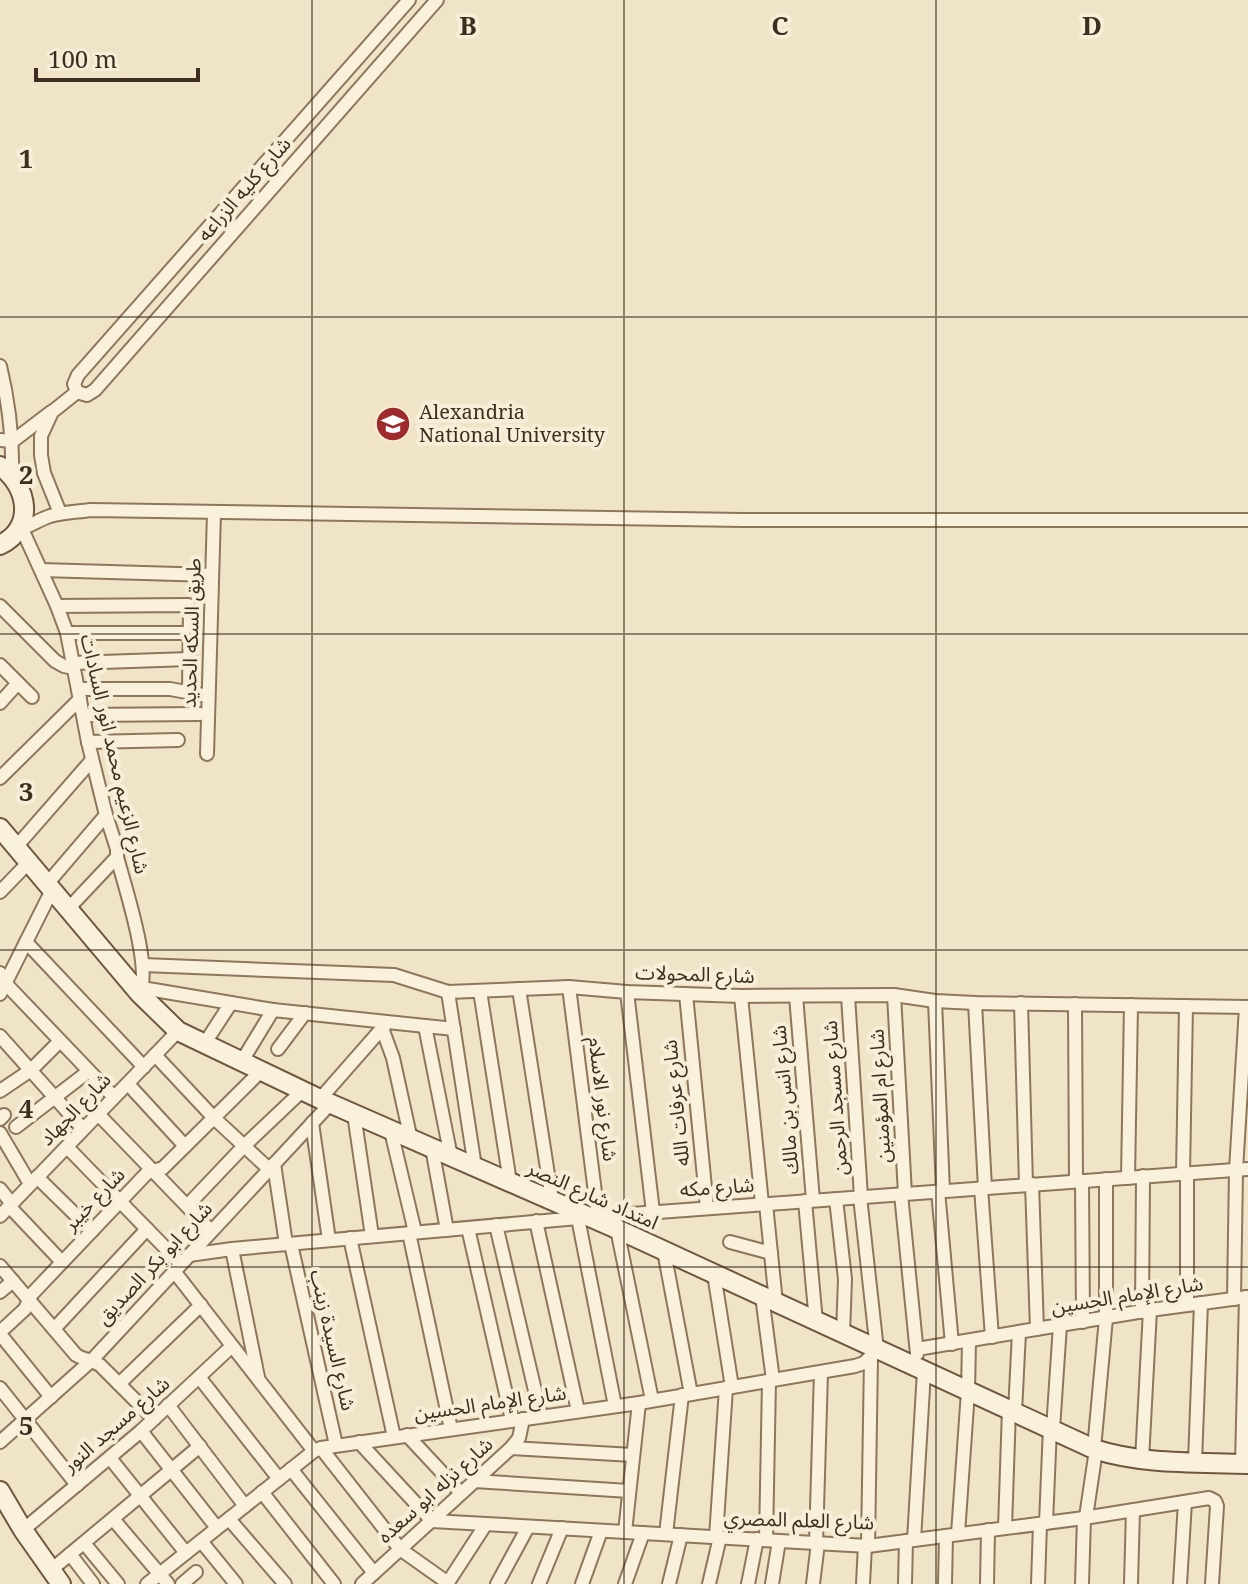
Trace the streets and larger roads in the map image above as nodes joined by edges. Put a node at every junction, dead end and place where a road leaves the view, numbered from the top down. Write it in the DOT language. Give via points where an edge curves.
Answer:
graph roads {
  1 [pos="409,0"];
  2 [pos="437,0"];
  3 [pos="0,366"];
  4 [pos="77,392"];
  5 [pos="4,396"];
  6 [pos="52,412"];
  7 [pos="7,441"];
  8 [pos="6,470"];
  9 [pos="60,513"];
  10 [pos="214,513"];
  11 [pos="1248,520"];
  12 [pos="20,530"];
  13 [pos="0,545"];
  14 [pos="41,570"];
  15 [pos="212,575"];
  16 [pos="0,606"];
  17 [pos="57,606"];
  18 [pos="67,633"];
  19 [pos="189,633"];
  20 [pos="189,659"];
  21 [pos="0,665"];
  22 [pos="73,666"];
  23 [pos="18,683"];
  24 [pos="189,691"];
  25 [pos="79,694"];
  26 [pos="203,695"];
  27 [pos="32,697"];
  28 [pos="0,703"];
  29 [pos="200,714"];
  30 [pos="83,715"];
  31 [pos="178,740"];
  32 [pos="88,742"];
  33 [pos="207,754"];
  34 [pos="92,760"];
  35 [pos="0,778"];
  36 [pos="106,815"];
  37 [pos="1,830"];
  38 [pos="16,847"];
  39 [pos="117,857"];
  40 [pos="29,862"];
  41 [pos="50,887"];
  42 [pos="0,892"];
  43 [pos="68,909"];
  44 [pos="26,942"];
  45 [pos="143,965"];
  46 [pos="2,983"];
  47 [pos="569,987"];
  48 [pos="519,989"];
  49 [pos="141,990"];
  50 [pos="480,991"];
  51 [pos="448,992"];
  52 [pos="627,992"];
  53 [pos="686,994"];
  54 [pos="894,995"];
  55 [pos="741,996"];
  56 [pos="796,996"];
  57 [pos="848,996"];
  58 [pos="935,1001"];
  59 [pos="231,1003"];
  60 [pos="975,1003"];
  61 [pos="1021,1003"];
  62 [pos="1075,1004"];
  63 [pos="1131,1005"];
  64 [pos="1186,1006"];
  65 [pos="1247,1007"];
  66 [pos="273,1010"];
  67 [pos="305,1013"];
  68 [pos="384,1025"];
  69 [pos="425,1026"];
  70 [pos="454,1029"];
  71 [pos="178,1031"];
  72 [pos="0,1036"];
  73 [pos="60,1041"];
  74 [pos="205,1043"];
  75 [pos="278,1049"];
  76 [pos="155,1055"];
  77 [pos="242,1061"];
  78 [pos="144,1067"];
  79 [pos="31,1070"];
  80 [pos="89,1071"];
  81 [pos="261,1071"];
  82 [pos="128,1084"];
  83 [pos="0,1091"];
  84 [pos="302,1091"];
  85 [pos="55,1097"];
  86 [pos="114,1097"];
  87 [pos="325,1102"];
  88 [pos="98,1114"];
  89 [pos="354,1114"];
  90 [pos="214,1118"];
  91 [pos="312,1123"];
  92 [pos="16,1127"];
  93 [pos="83,1129"];
  94 [pos="391,1131"];
  95 [pos="0,1133"];
  96 [pos="411,1140"];
  97 [pos="185,1146"];
  98 [pos="244,1146"];
  99 [pos="67,1147"];
  100 [pos="432,1148"];
  101 [pos="451,1157"];
  102 [pos="271,1166"];
  103 [pos="475,1167"];
  104 [pos="1242,1169"];
  105 [pos="152,1171"];
  106 [pos="1185,1173"];
  107 [pos="1143,1176"];
  108 [pos="1128,1178"];
  109 [pos="1106,1179"];
  110 [pos="34,1181"];
  111 [pos="1079,1181"];
  112 [pos="510,1182"];
  113 [pos="1029,1184"];
  114 [pos="983,1188"];
  115 [pos="0,1189"];
  116 [pos="940,1191"];
  117 [pos="903,1194"];
  118 [pos="860,1197"];
  119 [pos="836,1199"];
  120 [pos="552,1200"];
  121 [pos="809,1201"];
  122 [pos="120,1202"];
  123 [pos="764,1204"];
  124 [pos="187,1206"];
  125 [pos="707,1208"];
  126 [pos="7,1209"];
  127 [pos="653,1212"];
  128 [pos="588,1217"];
  129 [pos="536,1221"];
  130 [pos="496,1225"];
  131 [pos="468,1228"];
  132 [pos="147,1229"];
  133 [pos="617,1229"];
  134 [pos="447,1230"];
  135 [pos="92,1231"];
  136 [pos="211,1231"];
  137 [pos="412,1233"];
  138 [pos="372,1236"];
  139 [pos="350,1238"];
  140 [pos="329,1240"];
  141 [pos="730,1242"];
  142 [pos="288,1244"];
  143 [pos="232,1249"];
  144 [pos="664,1251"];
  145 [pos="771,1253"];
  146 [pos="62,1262"];
  147 [pos="181,1263"];
  148 [pos="0,1266"];
  149 [pos="714,1274"];
  150 [pos="13,1281"];
  151 [pos="0,1292"];
  152 [pos="1243,1298"];
  153 [pos="28,1299"];
  154 [pos="769,1300"];
  155 [pos="1201,1303"];
  156 [pos="201,1305"];
  157 [pos="1187,1305"];
  158 [pos="1146,1311"];
  159 [pos="1106,1318"];
  160 [pos="816,1322"];
  161 [pos="1083,1322"];
  162 [pos="1060,1325"];
  163 [pos="54,1329"];
  164 [pos="1037,1329"];
  165 [pos="1019,1332"];
  166 [pos="0,1333"];
  167 [pos="843,1334"];
  168 [pos="992,1337"];
  169 [pos="969,1341"];
  170 [pos="952,1344"];
  171 [pos="232,1346"];
  172 [pos="917,1349"];
  173 [pos="874,1354"];
  174 [pos="92,1360"];
  175 [pos="922,1370"];
  176 [pos="821,1372"];
  177 [pos="199,1377"];
  178 [pos="259,1380"];
  179 [pos="771,1380"];
  180 [pos="119,1384"];
  181 [pos="0,1388"];
  182 [pos="729,1388"];
  183 [pos="968,1391"];
  184 [pos="686,1395"];
  185 [pos="51,1397"];
  186 [pos="645,1402"];
  187 [pos="168,1405"];
  188 [pos="615,1406"];
  189 [pos="1012,1410"];
  190 [pos="578,1411"];
  191 [pos="541,1416"];
  192 [pos="154,1419"];
  193 [pos="27,1420"];
  194 [pos="518,1420"];
  195 [pos="1052,1428"];
  196 [pos="451,1429"];
  197 [pos="141,1431"];
  198 [pos="400,1436"];
  199 [pos="0,1442"];
  200 [pos="359,1442"];
  201 [pos="336,1445"];
  202 [pos="200,1446"];
  203 [pos="511,1448"];
  204 [pos="1095,1449"];
  205 [pos="318,1450"];
  206 [pos="633,1455"];
  207 [pos="110,1458"];
  208 [pos="1142,1460"];
  209 [pos="1195,1462"];
  210 [pos="1245,1464"];
  211 [pos="291,1469"];
  212 [pos="171,1470"];
  213 [pos="279,1479"];
  214 [pos="474,1481"];
  215 [pos="77,1485"];
  216 [pos="0,1491"];
  217 [pos="629,1491"];
  218 [pos="262,1492"];
  219 [pos="461,1493"];
  220 [pos="140,1495"];
  221 [pos="1185,1502"];
  222 [pos="245,1506"];
  223 [pos="1133,1510"];
  224 [pos="1085,1518"];
  225 [pos="113,1519"];
  226 [pos="229,1519"];
  227 [pos="432,1521"];
  228 [pos="1043,1523"];
  229 [pos="486,1524"];
  230 [pos="528,1527"];
  231 [pos="217,1528"];
  232 [pos="562,1528"];
  233 [pos="1005,1528"];
  234 [pos="23,1530"];
  235 [pos="988,1530"];
  236 [pos="601,1531"];
  237 [pos="625,1532"];
  238 [pos="643,1533"];
  239 [pos="666,1534"];
  240 [pos="681,1535"];
  241 [pos="952,1535"];
  242 [pos="718,1537"];
  243 [pos="767,1540"];
  244 [pos="910,1540"];
  245 [pos="201,1541"];
  246 [pos="84,1543"];
  247 [pos="817,1543"];
  248 [pos="867,1545"];
  249 [pos="400,1549"];
  250 [pos="186,1553"];
  251 [pos="70,1554"];
  252 [pos="196,1572"];
  253 [pos="56,1577"];
  254 [pos="164,1579"];
  255 [pos="370,1580"];
  256 [pos="448,1583"];
  257 [pos="93,1584"];
  258 [pos="118,1584"];
  259 [pos="147,1584"];
  260 [pos="182,1584"];
  261 [pos="236,1584"];
  262 [pos="285,1584"];
  263 [pos="334,1584"];
  264 [pos="497,1584"];
  265 [pos="539,1584"];
  266 [pos="582,1584"];
  267 [pos="625,1584"];
  268 [pos="669,1584"];
  269 [pos="709,1584"];
  270 [pos="748,1584"];
  271 [pos="772,1584"];
  272 [pos="813,1584"];
  273 [pos="863,1584"];
  274 [pos="905,1584"];
  275 [pos="945,1584"];
  276 [pos="987,1584"];
  277 [pos="1038,1584"];
  278 [pos="1082,1584"];
  279 [pos="1131,1584"];
  280 [pos="1180,1584"];
  281 [pos="1212,1584"];
  1 -- 4 [label="street, شارع كليه الزراعه" via="78,375"];
  2 -- 4 [label="street, شارع كليه الزراعه" via="92,394"];
  3 -- 5 [label="street"];
  4 -- 6 [label="street, شارع كليه الزراعه"];
  5 -- 7 [label="street"];
  6 -- 7 [label="street, شارع كليه الزراعه"];
  6 -- 9 [label="street" via="41,436 41,455"];
  7 -- 8 [label="street"];
  8 -- 12 [label="street" via="24,501"];
  9 -- 10 [label="street"];
  9 -- 12 [label="street"];
  10 -- 11 [label="street"];
  10 -- 15 [label="street, طريق السكه الحديد"];
  12 -- 13 [label="street"];
  12 -- 14 [label="street, شارع الزعيم محمد انور السادات"];
  14 -- 15 [label="street"];
  14 -- 17 [label="street, شارع الزعيم محمد انور السادات"];
  15 -- 33 [label="street, طريق السكه الحديد"];
  16 -- 22 [label="street" via="55,661"];
  17 -- 18 [label="street, شارع الزعيم محمد انور السادات"];
  17 -- 19 [label="street" via="187,605"];
  18 -- 19 [label="street"];
  18 -- 22 [label="street, شارع الزعيم محمد انور السادات"];
  19 -- 20 [label="street"];
  20 -- 22 [label="street"];
  20 -- 24 [label="street"];
  21 -- 23 [label="street"];
  22 -- 25 [label="street, شارع الزعيم محمد انور السادات"];
  23 -- 27 [label="street"];
  23 -- 28 [label="street"];
  24 -- 25 [label="street"];
  24 -- 26 [label="street"];
  25 -- 30 [label="street, شارع الزعيم محمد انور السادات"];
  25 -- 35 [label="street"];
  29 -- 30 [label="street"];
  30 -- 32 [label="street, شارع الزعيم محمد انور السادات"];
  31 -- 32 [label="street"];
  32 -- 34 [label="street, شارع الزعيم محمد انور السادات"];
  34 -- 36 [label="street, شارع الزعيم محمد انور السادات"];
  34 -- 38 [label="street"];
  36 -- 39 [label="street, شارع الزعيم محمد انور السادات"];
  36 -- 41 [label="street"];
  37 -- 38 [label="street, امتداد شارع النصر"];
  38 -- 40 [label="street, امتداد شارع النصر"];
  39 -- 43 [label="street"];
  39 -- 45 [label="street, شارع الزعيم محمد انور السادات"];
  40 -- 41 [label="street, امتداد شارع النصر"];
  40 -- 42 [label="street"];
  41 -- 43 [label="street, امتداد شارع النصر"];
  41 -- 44 [label="street"];
  43 -- 49 [label="street, امتداد شارع النصر"];
  44 -- 46 [label="street"];
  44 -- 78 [label="street"];
  45 -- 49 [label="street, شارع الزعيم محمد انور السادات"];
  45 -- 51 [label="street, شارع المحولات" via="394,975"];
  46 -- 73 [label="street"];
  47 -- 48 [label="street, شارع المحولات"];
  47 -- 52 [label="street, شارع المحولات"];
  47 -- 128 [label="street, شارع نور الاسلام"];
  48 -- 50 [label="street, شارع المحولات"];
  48 -- 120 [label="street"];
  49 -- 59 [label="street"];
  49 -- 71 [label="street, امتداد شارع النصر"];
  50 -- 51 [label="street, شارع المحولات"];
  50 -- 112 [label="street"];
  51 -- 70 [label="street"];
  52 -- 53 [label="street, شارع المحولات"];
  52 -- 127 [label="street"];
  53 -- 55 [label="street, شارع المحولات"];
  53 -- 125 [label="street, شارع عرفات الله"];
  54 -- 57 [label="street, شارع المحولات"];
  54 -- 58 [label="street, شارع المحولات"];
  54 -- 117 [label="street, شارع ام المؤمنين"];
  55 -- 56 [label="street, شارع المحولات"];
  55 -- 123 [label="street"];
  56 -- 57 [label="street, شارع المحولات"];
  56 -- 121 [label="street, شارع انس بن مالك"];
  57 -- 118 [label="street, شارع مسجد الرحمن"];
  58 -- 60 [label="street, شارع المحولات"];
  58 -- 116 [label="street"];
  59 -- 66 [label="street"];
  59 -- 74 [label="street"];
  60 -- 61 [label="street, شارع المحولات"];
  60 -- 114 [label="street"];
  61 -- 62 [label="street, شارع المحولات"];
  61 -- 113 [label="street"];
  62 -- 63 [label="street, شارع المحولات"];
  62 -- 111 [label="street"];
  63 -- 64 [label="street, شارع المحولات"];
  63 -- 108 [label="street"];
  64 -- 65 [label="street, شارع المحولات"];
  64 -- 106 [label="street"];
  65 -- 104 [label="street"];
  66 -- 67 [label="street"];
  66 -- 77 [label="street"];
  67 -- 68 [label="street"];
  67 -- 75 [label="street"];
  68 -- 69 [label="street"];
  68 -- 87 [label="street, شارع ابو بكر الصديق"];
  68 -- 96 [label="street"];
  69 -- 70 [label="street"];
  69 -- 101 [label="street"];
  70 -- 103 [label="street"];
  71 -- 74 [label="street, امتداد شارع النصر"];
  71 -- 76 [label="street, شارع الجهاد"];
  72 -- 79 [label="street"];
  73 -- 79 [label="street"];
  73 -- 80 [label="street"];
  74 -- 77 [label="street, امتداد شارع النصر"];
  76 -- 78 [label="street, شارع الجهاد"];
  76 -- 90 [label="street"];
  77 -- 81 [label="street, امتداد شارع النصر"];
  78 -- 82 [label="street, شارع الجهاد"];
  79 -- 83 [label="street"];
  79 -- 85 [label="street"];
  80 -- 85 [label="street"];
  80 -- 86 [label="street"];
  81 -- 84 [label="street, امتداد شارع النصر"];
  81 -- 90 [label="street, شارع خيبر"];
  82 -- 86 [label="street, شارع الجهاد"];
  82 -- 97 [label="street"];
  84 -- 87 [label="street, امتداد شارع النصر"];
  84 -- 98 [label="street"];
  85 -- 92 [label="street"];
  85 -- 93 [label="street"];
  86 -- 88 [label="street, شارع الجهاد"];
  87 -- 89 [label="street, امتداد شارع النصر"];
  87 -- 91 [label="street, شارع ابو بكر الصديق"];
  88 -- 93 [label="street, شارع الجهاد"];
  88 -- 105 [label="street"];
  89 -- 94 [label="street, امتداد شارع النصر"];
  89 -- 138 [label="street"];
  90 -- 97 [label="street, شارع خيبر"];
  90 -- 98 [label="street"];
  91 -- 102 [label="street, شارع ابو بكر الصديق"];
  91 -- 140 [label="street"];
  93 -- 99 [label="street, شارع الجهاد"];
  94 -- 96 [label="street, امتداد شارع النصر"];
  94 -- 137 [label="street"];
  95 -- 110 [label="street"];
  96 -- 100 [label="street, امتداد شارع النصر"];
  97 -- 105 [label="street, شارع خيبر" via="163,1168"];
  98 -- 102 [label="street"];
  98 -- 124 [label="street"];
  99 -- 110 [label="street, شارع الجهاد"];
  99 -- 122 [label="street"];
  100 -- 101 [label="street, امتداد شارع النصر"];
  100 -- 134 [label="street"];
  101 -- 103 [label="street, امتداد شارع النصر"];
  102 -- 136 [label="street, شارع ابو بكر الصديق"];
  102 -- 142 [label="street, شارع السيدة زينب"];
  103 -- 112 [label="street, امتداد شارع النصر"];
  104 -- 106 [label="street, شارع مكه"];
  104 -- 152 [label="street"];
  105 -- 122 [label="street, شارع خيبر"];
  105 -- 124 [label="street"];
  106 -- 107 [label="street, شارع مكه"];
  106 -- 157 [label="street"];
  107 -- 108 [label="street, شارع مكه"];
  107 -- 158 [label="street"];
  108 -- 109 [label="street, شارع مكه"];
  109 -- 111 [label="street, شارع مكه"];
  109 -- 159 [label="street"];
  110 -- 126 [label="street, شارع الجهاد"];
  110 -- 135 [label="street"];
  111 -- 113 [label="street, شارع مكه"];
  111 -- 161 [label="street"];
  112 -- 120 [label="street, امتداد شارع النصر"];
  113 -- 114 [label="street, شارع مكه"];
  113 -- 164 [label="street"];
  114 -- 116 [label="street, شارع مكه"];
  114 -- 168 [label="street"];
  115 -- 126 [label="street"];
  116 -- 117 [label="street, شارع مكه"];
  116 -- 170 [label="street"];
  117 -- 118 [label="street, شارع مكه"];
  117 -- 172 [label="street, شارع ام المؤمنين"];
  118 -- 119 [label="street, شارع مكه"];
  118 -- 173 [label="street, شارع مسجد الرحمن"];
  119 -- 121 [label="street, شارع مكه"];
  119 -- 167 [label="street" via="845,1279"];
  120 -- 128 [label="street, امتداد شارع النصر"];
  121 -- 123 [label="street, شارع مكه"];
  121 -- 160 [label="street, شارع انس بن مالك"];
  122 -- 132 [label="street"];
  122 -- 135 [label="street, شارع خيبر"];
  123 -- 125 [label="street, شارع مكه"];
  123 -- 145 [label="street"];
  124 -- 136 [label="street"];
  125 -- 127 [label="street, شارع مكه"];
  126 -- 146 [label="street"];
  127 -- 128 [label="street, شارع مكه"];
  128 -- 129 [label="street, شارع مكه"];
  128 -- 133 [label="street, امتداد شارع النصر"];
  128 -- 188 [label="street, شارع نور الاسلام"];
  129 -- 130 [label="street, شارع مكه"];
  129 -- 190 [label="street"];
  130 -- 131 [label="street, شارع مكه"];
  130 -- 191 [label="street"];
  131 -- 134 [label="street, شارع مكه"];
  131 -- 194 [label="street"];
  132 -- 147 [label="street"];
  132 -- 163 [label="street"];
  133 -- 144 [label="street, امتداد شارع النصر"];
  133 -- 186 [label="street"];
  134 -- 137 [label="street, شارع مكه"];
  135 -- 146 [label="street, شارع خيبر"];
  136 -- 147 [label="street, شارع ابو بكر الصديق"];
  137 -- 138 [label="street, شارع مكه"];
  137 -- 196 [label="street"];
  138 -- 139 [label="street, شارع مكه"];
  139 -- 140 [label="street, شارع مكه"];
  139 -- 198 [label="street"];
  140 -- 142 [label="street, شارع مكه"];
  141 -- 145 [label="street"];
  142 -- 143 [label="street, شارع مكه"];
  142 -- 201 [label="street, شارع السيدة زينب"];
  143 -- 147 [label="street, شارع مكه"];
  143 -- 178 [label="street"];
  144 -- 149 [label="street, امتداد شارع النصر"];
  144 -- 184 [label="street"];
  145 -- 154 [label="street"];
  146 -- 153 [label="street, شارع خيبر"];
  147 -- 156 [label="street"];
  147 -- 174 [label="street, شارع ابو بكر الصديق"];
  148 -- 150 [label="street"];
  149 -- 154 [label="street, امتداد شارع النصر"];
  149 -- 182 [label="street"];
  150 -- 151 [label="street"];
  150 -- 153 [label="street"];
  152 -- 155 [label="street, شارع الإمام الحسين"];
  152 -- 210 [label="street"];
  153 -- 163 [label="street"];
  153 -- 166 [label="street, شارع خيبر" via="25,1309"];
  154 -- 160 [label="street, امتداد شارع النصر"];
  154 -- 179 [label="street"];
  155 -- 157 [label="street, شارع الإمام الحسين"];
  155 -- 209 [label="street"];
  156 -- 171 [label="street"];
  156 -- 180 [label="street"];
  157 -- 158 [label="street, شارع الإمام الحسين"];
  158 -- 159 [label="street, شارع الإمام الحسين"];
  158 -- 208 [label="street"];
  159 -- 161 [label="street, شارع الإمام الحسين"];
  159 -- 204 [label="street"];
  160 -- 167 [label="street, امتداد شارع النصر"];
  161 -- 162 [label="street, شارع الإمام الحسين"];
  162 -- 164 [label="street, شارع الإمام الحسين"];
  162 -- 195 [label="street"];
  163 -- 174 [label="street" via="76,1355"];
  164 -- 165 [label="street, شارع الإمام الحسين"];
  165 -- 168 [label="street, شارع الإمام الحسين"];
  165 -- 189 [label="street"];
  166 -- 185 [label="street"];
  167 -- 173 [label="street, امتداد شارع النصر"];
  168 -- 169 [label="street, شارع الإمام الحسين"];
  169 -- 170 [label="street, شارع الإمام الحسين"];
  169 -- 183 [label="street"];
  170 -- 172 [label="street, شارع الإمام الحسين"];
  171 -- 177 [label="street, شارع مسجد النور"];
  171 -- 178 [label="street"];
  172 -- 175 [label="street, شارع ام المؤمنين"];
  173 -- 175 [label="street, امتداد شارع النصر"];
  173 -- 176 [label="street, شارع الإمام الحسين" via="864,1363"];
  173 -- 248 [label="street, شارع مسجد الرحمن"];
  174 -- 180 [label="street"];
  174 -- 185 [label="street, شارع ابو بكر الصديق"];
  175 -- 183 [label="street, امتداد شارع النصر"];
  175 -- 244 [label="street, شارع ام المؤمنين"];
  176 -- 179 [label="street, شارع الإمام الحسين"];
  176 -- 247 [label="street"];
  177 -- 187 [label="street, شارع مسجد النور"];
  177 -- 213 [label="street"];
  178 -- 205 [label="street"];
  179 -- 182 [label="street, شارع الإمام الحسين"];
  179 -- 243 [label="street"];
  180 -- 192 [label="street"];
  181 -- 193 [label="street"];
  182 -- 184 [label="street, شارع الإمام الحسين"];
  182 -- 242 [label="street"];
  183 -- 189 [label="street, امتداد شارع النصر"];
  183 -- 241 [label="street"];
  184 -- 186 [label="street, شارع الإمام الحسين"];
  184 -- 239 [label="street"];
  185 -- 193 [label="street, شارع ابو بكر الصديق"];
  186 -- 188 [label="street, شارع الإمام الحسين"];
  186 -- 206 [label="street"];
  187 -- 192 [label="street, شارع مسجد النور"];
  187 -- 202 [label="street"];
  188 -- 190 [label="street, شارع الإمام الحسين"];
  189 -- 195 [label="street, امتداد شارع النصر"];
  189 -- 233 [label="street"];
  190 -- 191 [label="street, شارع الإمام الحسين"];
  191 -- 194 [label="street, شارع الإمام الحسين"];
  192 -- 197 [label="street, شارع مسجد النور"];
  193 -- 199 [label="street, شارع ابو بكر الصديق"];
  193 -- 215 [label="street"];
  194 -- 196 [label="street, شارع الإمام الحسين"];
  194 -- 203 [label="street, شارع نزله ابو سعده" via="519,1438"];
  195 -- 204 [label="street, امتداد شارع النصر"];
  195 -- 228 [label="street"];
  196 -- 198 [label="street, شارع الإمام الحسين"];
  197 -- 207 [label="street, شارع مسجد النور"];
  197 -- 212 [label="street"];
  198 -- 200 [label="street, شارع الإمام الحسين"];
  198 -- 219 [label="street"];
  200 -- 201 [label="street, شارع الإمام الحسين"];
  200 -- 227 [label="street"];
  201 -- 205 [label="street, شارع الإمام الحسين"];
  202 -- 212 [label="street"];
  202 -- 222 [label="street"];
  203 -- 206 [label="street"];
  203 -- 214 [label="street, شارع نزله ابو سعده"];
  204 -- 208 [label="street, امتداد شارع النصر"];
  204 -- 224 [label="street"];
  205 -- 211 [label="street, شارع الإمام الحسين"];
  205 -- 249 [label="street"];
  206 -- 217 [label="street"];
  207 -- 215 [label="street, شارع مسجد النور"];
  207 -- 220 [label="street"];
  208 -- 209 [label="street, امتداد شارع النصر"];
  209 -- 210 [label="street, امتداد شارع النصر"];
  211 -- 213 [label="street, شارع الإمام الحسين"];
  211 -- 255 [label="street"];
  212 -- 220 [label="street"];
  212 -- 231 [label="street"];
  213 -- 218 [label="street, شارع الإمام الحسين"];
  214 -- 217 [label="street"];
  214 -- 219 [label="street, شارع نزله ابو سعده"];
  215 -- 234 [label="street, شارع مسجد النور"];
  216 -- 234 [label="street"];
  217 -- 237 [label="street"];
  218 -- 222 [label="street, شارع الإمام الحسين"];
  218 -- 263 [label="street"];
  219 -- 227 [label="street, شارع نزله ابو سعده"];
  220 -- 225 [label="street"];
  220 -- 250 [label="street"];
  221 -- 223 [label="street, شارع العلم المصري"];
  221 -- 280 [label="street"];
  221 -- 281 [label="street, شارع العلم المصري" via="1209,1498 1217,1506"];
  222 -- 226 [label="street, شارع الإمام الحسين"];
  223 -- 224 [label="street, شارع العلم المصري"];
  223 -- 279 [label="street"];
  224 -- 228 [label="street, شارع العلم المصري"];
  224 -- 278 [label="street"];
  225 -- 246 [label="street"];
  225 -- 254 [label="street"];
  226 -- 231 [label="street, شارع الإمام الحسين"];
  226 -- 262 [label="street"];
  227 -- 229 [label="street, شارع العلم المصري"];
  227 -- 249 [label="street, شارع نزله ابو سعده"];
  228 -- 233 [label="street, شارع العلم المصري"];
  228 -- 277 [label="street"];
  229 -- 230 [label="street, شارع العلم المصري"];
  229 -- 256 [label="street"];
  230 -- 232 [label="street, شارع العلم المصري"];
  230 -- 264 [label="street"];
  231 -- 245 [label="street, شارع الإمام الحسين"];
  232 -- 236 [label="street, شارع العلم المصري"];
  232 -- 265 [label="street"];
  233 -- 235 [label="street, شارع العلم المصري"];
  234 -- 253 [label="street"];
  235 -- 241 [label="street, شارع العلم المصري"];
  235 -- 276 [label="street"];
  236 -- 237 [label="street, شارع العلم المصري"];
  236 -- 266 [label="street"];
  237 -- 238 [label="street, شارع العلم المصري"];
  238 -- 239 [label="street, شارع العلم المصري"];
  238 -- 267 [label="street"];
  239 -- 240 [label="street, شارع العلم المصري"];
  240 -- 242 [label="street, شارع العلم المصري"];
  240 -- 268 [label="street"];
  241 -- 244 [label="street, شارع العلم المصري"];
  241 -- 275 [label="street"];
  242 -- 243 [label="street, شارع العلم المصري"];
  242 -- 269 [label="street"];
  243 -- 247 [label="street, شارع العلم المصري"];
  243 -- 270 [label="street"];
  243 -- 271 [label="street"];
  244 -- 248 [label="street, شارع العلم المصري"];
  244 -- 274 [label="street, شارع ام المؤمنين"];
  245 -- 250 [label="street, شارع الإمام الحسين"];
  245 -- 261 [label="street"];
  246 -- 251 [label="street"];
  246 -- 258 [label="street"];
  247 -- 248 [label="street, شارع العلم المصري"];
  247 -- 272 [label="street"];
  248 -- 273 [label="street, شارع مسجد الرحمن"];
  249 -- 255 [label="street, شارع نزله ابو سعده"];
  249 -- 256 [label="street"];
  250 -- 254 [label="street, شارع الإمام الحسين"];
  251 -- 253 [label="street"];
  251 -- 257 [label="street"];
  252 -- 260 [label="street"];
  254 -- 259 [label="street, شارع الإمام الحسين"];
}
